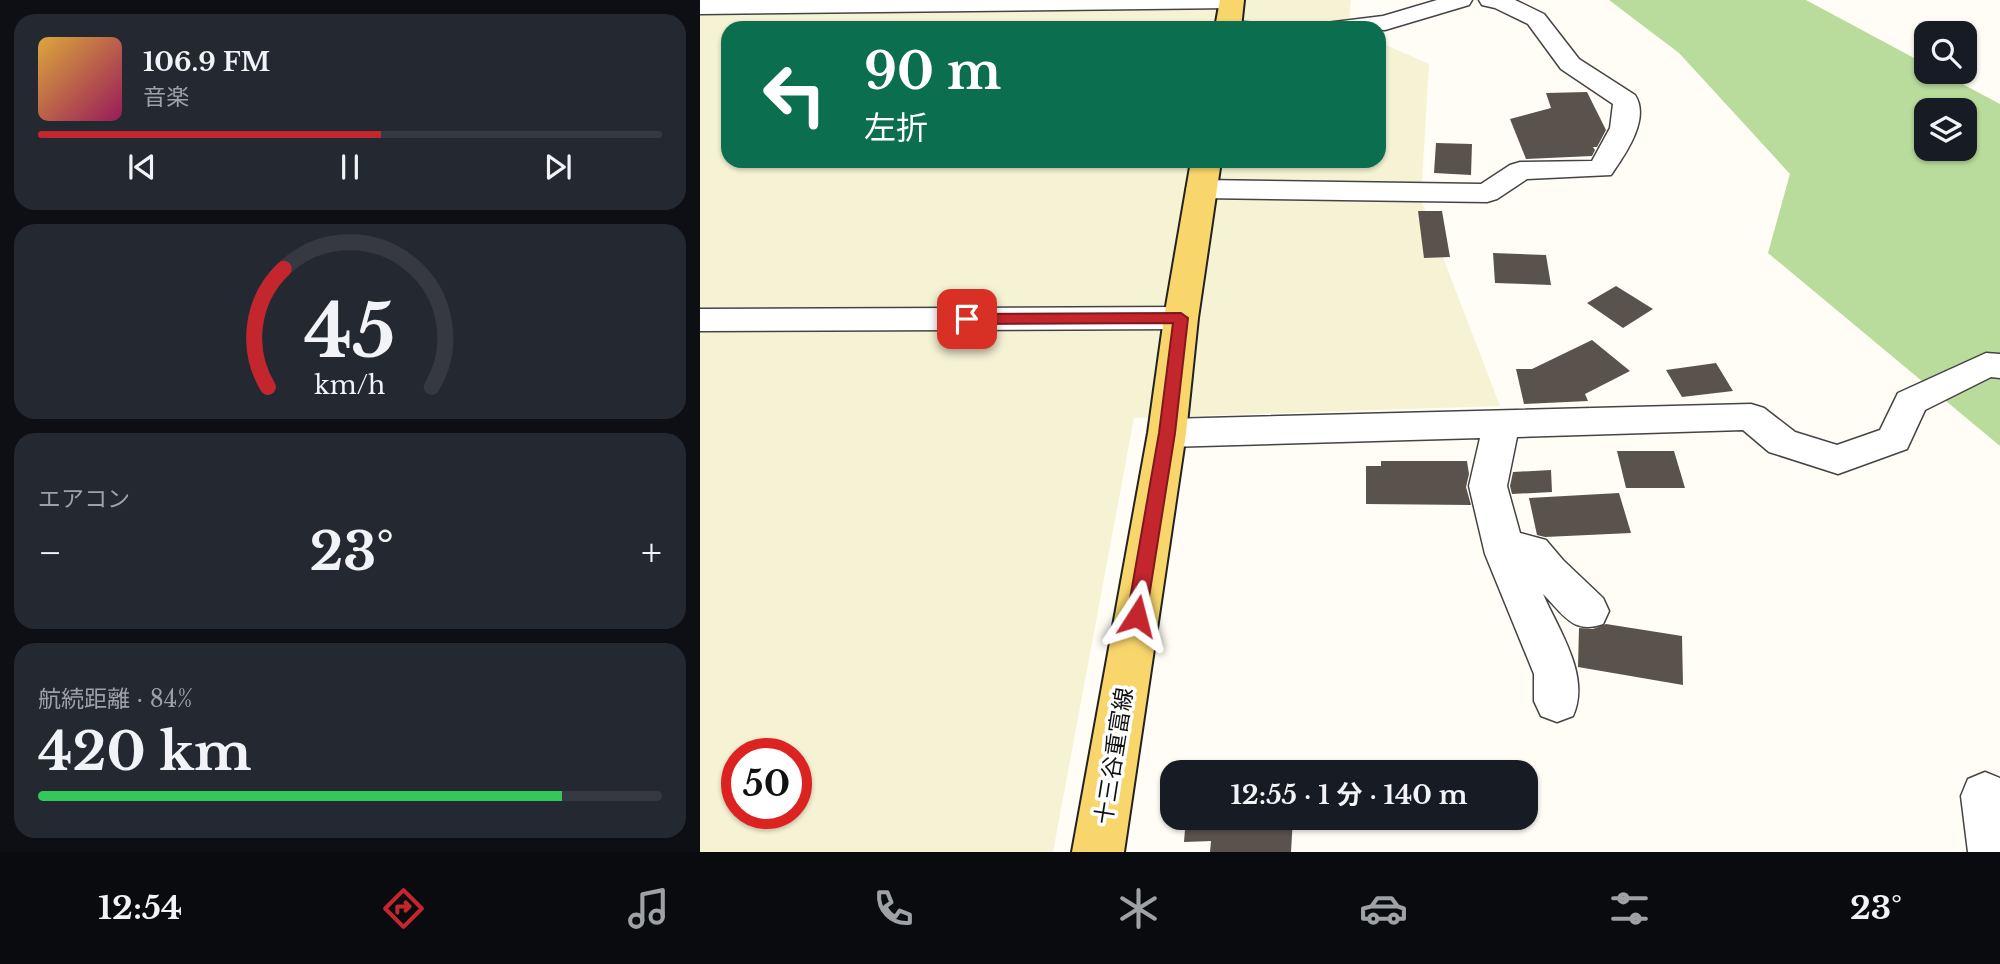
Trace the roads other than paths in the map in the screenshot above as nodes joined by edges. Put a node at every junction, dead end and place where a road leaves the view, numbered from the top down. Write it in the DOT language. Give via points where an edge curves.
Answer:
graph roads {
  1 [pos="1461,0"];
  2 [pos="1490,0"];
  3 [pos="1232,1"];
  4 [pos="700,7"];
  5 [pos="1229,21"];
  6 [pos="1386,23"];
  7 [pos="1204,175"];
  8 [pos="1181,318"];
  9 [pos="700,320"];
  10 [pos="2000,366"];
  11 [pos="1501,424"];
  12 [pos="1167,433"];
  13 [pos="1503,547"];
  14 [pos="1588,611"];
  15 [pos="1557,701"];
  16 [pos="1985,796"];
  17 [pos="1098,852"];
  18 [pos="1993,852"];
  1 -- 6 [label="street"];
  2 -- 7 [label="street" via="1536,19 1570,64 1626,101 1628,114 1621,136 1601,169 1520,171 1486,193"];
  3 -- 4 [label="street"];
  3 -- 5 [label="main road"];
  7 -- 8 [label="main road, 十三谷重富線"];
  8 -- 9 [label="street"];
  8 -- 12 [label="main road, 十三谷重富線"];
  10 -- 11 [label="street" via="1986,365 1911,402 1894,439 1838,460 1782,442 1751,417"];
  11 -- 12 [label="street"];
  11 -- 13 [label="street" via="1488,486"];
  12 -- 17 [label="main road, 十三谷重富線"];
  13 -- 14 [label="street" via="1532,552"];
  13 -- 15 [label="street" via="1556,674"];
  16 -- 18 [label="street"];
}
